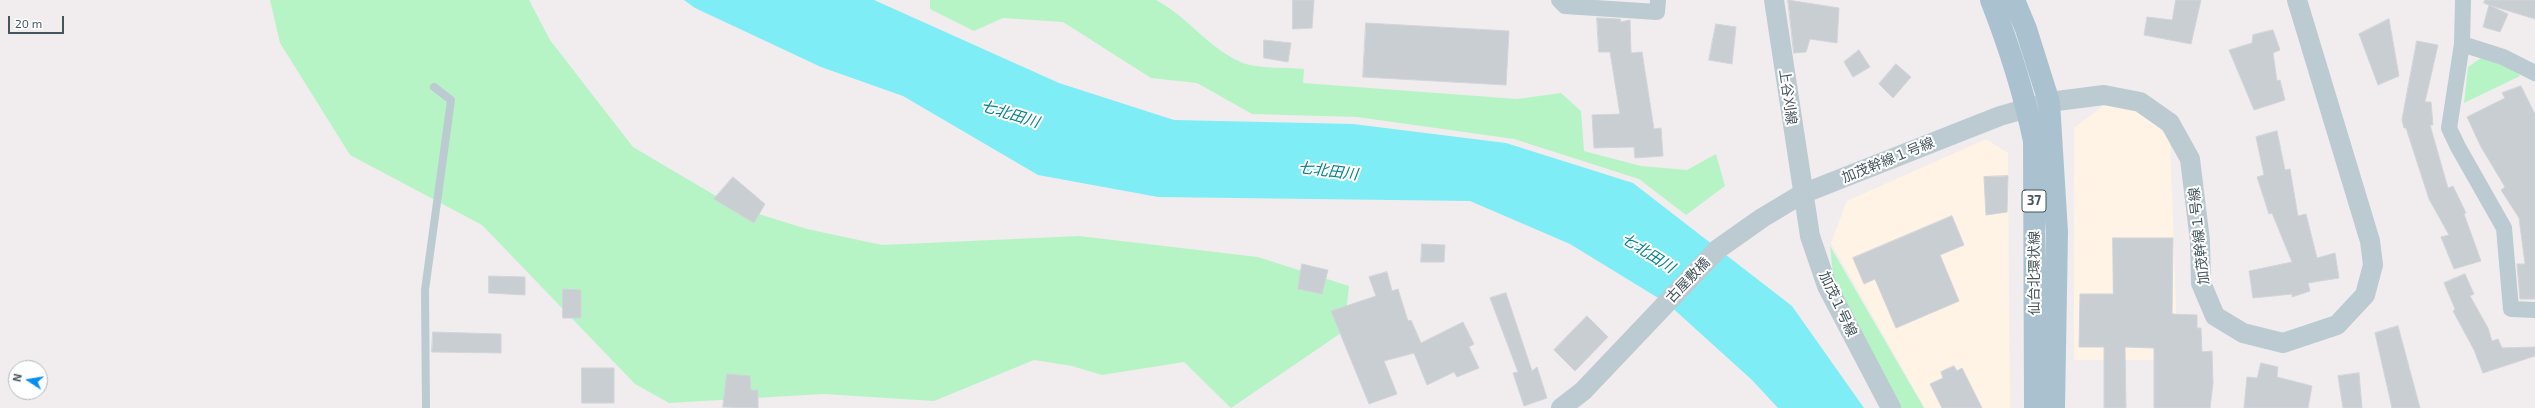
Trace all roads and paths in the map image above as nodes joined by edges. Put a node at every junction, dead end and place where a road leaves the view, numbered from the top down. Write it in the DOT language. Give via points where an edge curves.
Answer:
graph roads {
  1 [pos="1559,0"];
  2 [pos="1658,0"];
  3 [pos="1774,0"];
  4 [pos="1990,0"];
  5 [pos="2014,0"];
  6 [pos="2463,0"];
  7 [pos="2296,1"];
  8 [pos="2462,44"];
  9 [pos="2535,73"];
  10 [pos="434,87"];
  11 [pos="2049,102"];
  12 [pos="2026,107"];
  13 [pos="1802,194"];
  14 [pos="1762,218"];
  15 [pos="2535,310"];
  16 [pos="426,408"];
  17 [pos="1561,408"];
  18 [pos="1891,408"];
  19 [pos="2034,408"];
  20 [pos="2054,408"];
  1 -- 2 [label="street" via="1565,6 1657,12"];
  3 -- 13 [label="street, 上谷刈線"];
  4 -- 12 [label="main road, 仙台北環状線 / 37" via="2007,41"];
  5 -- 11 [label="main road, 仙台北環状線 / 37"];
  6 -- 8 [label="street"];
  7 -- 11 [label="street, 加茂幹線１号線" via="2370,241 2373,265 2365,295 2337,325 2283,342 2243,333 2215,316 2201,283 2200,241 2190,159 2170,122 2140,102 2104,95"];
  8 -- 9 [label="street" via="2503,57"];
  8 -- 15 [label="street" via="2449,128 2504,228 2511,309"];
  10 -- 16 [label="lane" via="451,100 425,290"];
  11 -- 12 [label="street, 加茂幹線１号線"];
  11 -- 20 [label="main road, 仙台北環状線 / 37" via="2057,232"];
  12 -- 13 [label="street, 加茂幹線１号線"];
  12 -- 19 [label="main road, 仙台北環状線 / 37" via="2034,141"];
  13 -- 14 [label="street, 加茂幹線１号線"];
  13 -- 18 [label="street, 加茂１号線" via="1810,236 1827,286"];
  14 -- 17 [label="street, 古屋敷橋" via="1718,249 1583,391"];
}
